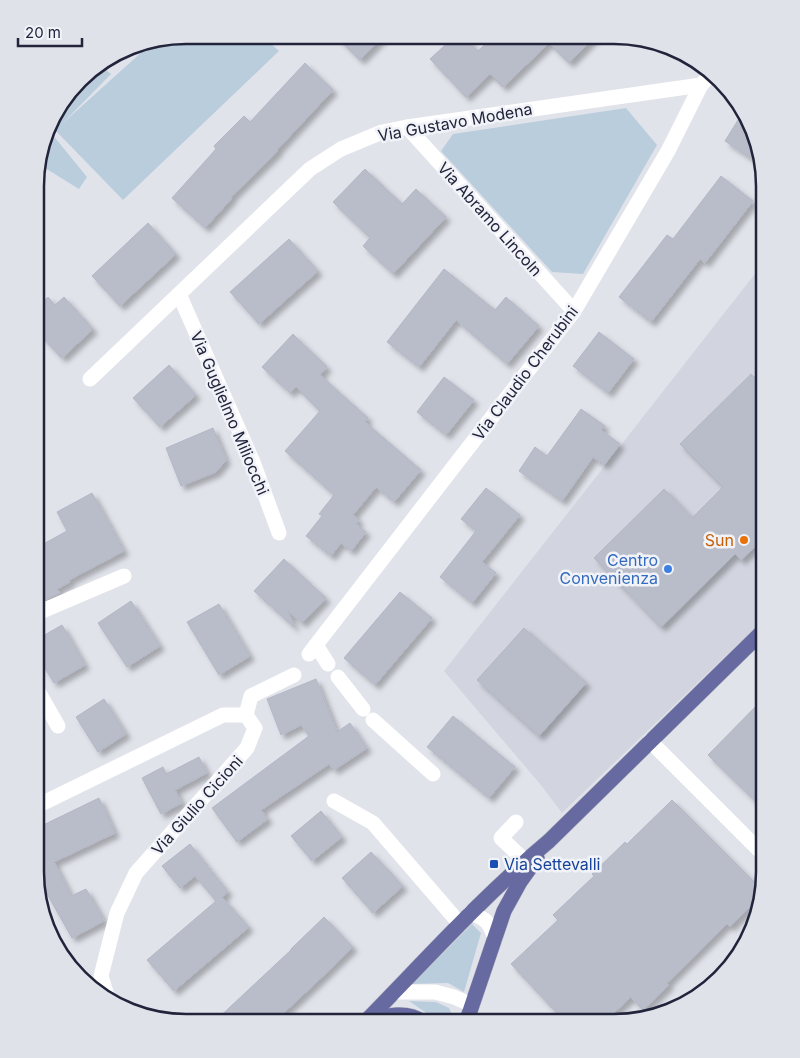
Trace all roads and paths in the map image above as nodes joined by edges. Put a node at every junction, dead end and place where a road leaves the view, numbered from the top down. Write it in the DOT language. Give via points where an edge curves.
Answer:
graph roads {
  1 [pos="707,79"];
  2 [pos="701,85"];
  3 [pos="407,127"];
  4 [pos="179,294"];
  5 [pos="574,311"];
  6 [pos="90,379"];
  7 [pos="279,532"];
  8 [pos="124,576"];
  9 [pos="44,611"];
  10 [pos="756,640"];
  11 [pos="328,664"];
  12 [pos="294,675"];
  13 [pos="338,677"];
  14 [pos="44,702"];
  15 [pos="246,715"];
  16 [pos="58,726"];
  17 [pos="650,741"];
  18 [pos="433,774"];
  19 [pos="334,800"];
  20 [pos="44,803"];
  21 [pos="516,822"];
  22 [pos="549,841"];
  23 [pos="756,847"];
  24 [pos="525,861"];
  25 [pos="465,919"];
  26 [pos="495,938"];
  27 [pos="105,988"];
  28 [pos="394,992"];
  29 [pos="472,1005"];
  30 [pos="373,1014"];
  31 [pos="469,1014"];
  1 -- 2 [label="street, Via Claudio Cherubini"];
  2 -- 3 [label="street, Via Gustavo Modena"];
  2 -- 5 [label="street, Via Claudio Cherubini" via="668,151"];
  3 -- 4 [label="street, Via Gustavo Modena" via="382,132 341,149 310,169"];
  3 -- 5 [label="street, Via Abramo Lincoln"];
  4 -- 6 [label="street, Via Gustavo Modena"];
  4 -- 7 [label="street, Via Guglielmo Miliocchi" via="253,462"];
  5 -- 11 [label="street, Via Claudio Cherubini" via="313,650"];
  8 -- 9 [label="street"];
  10 -- 17 [label="main road"];
  12 -- 15 [label="street" via="251,696"];
  13 -- 18 [label="street" via="368,714"];
  14 -- 16 [label="street"];
  15 -- 20 [label="street" via="223,715"];
  15 -- 27 [label="street, Via Giulio Cicioni" via="255,728 247,748 136,873 117,913 101,976"];
  17 -- 22 [label="main road"];
  17 -- 23 [label="street"];
  19 -- 25 [label="street" via="373,823"];
  21 -- 24 [label="street" via="502,838"];
  22 -- 24 [label="main road"];
  22 -- 26 [label="main road" via="520,882 504,911"];
  24 -- 25 [label="main road"];
  25 -- 26 [label="street" via="482,918 490,925"];
  25 -- 28 [label="main road"];
  26 -- 29 [label="main road"];
  28 -- 29 [label="street" via="435,992"];
  28 -- 30 [label="main road"];
  29 -- 31 [label="main road"];
}
